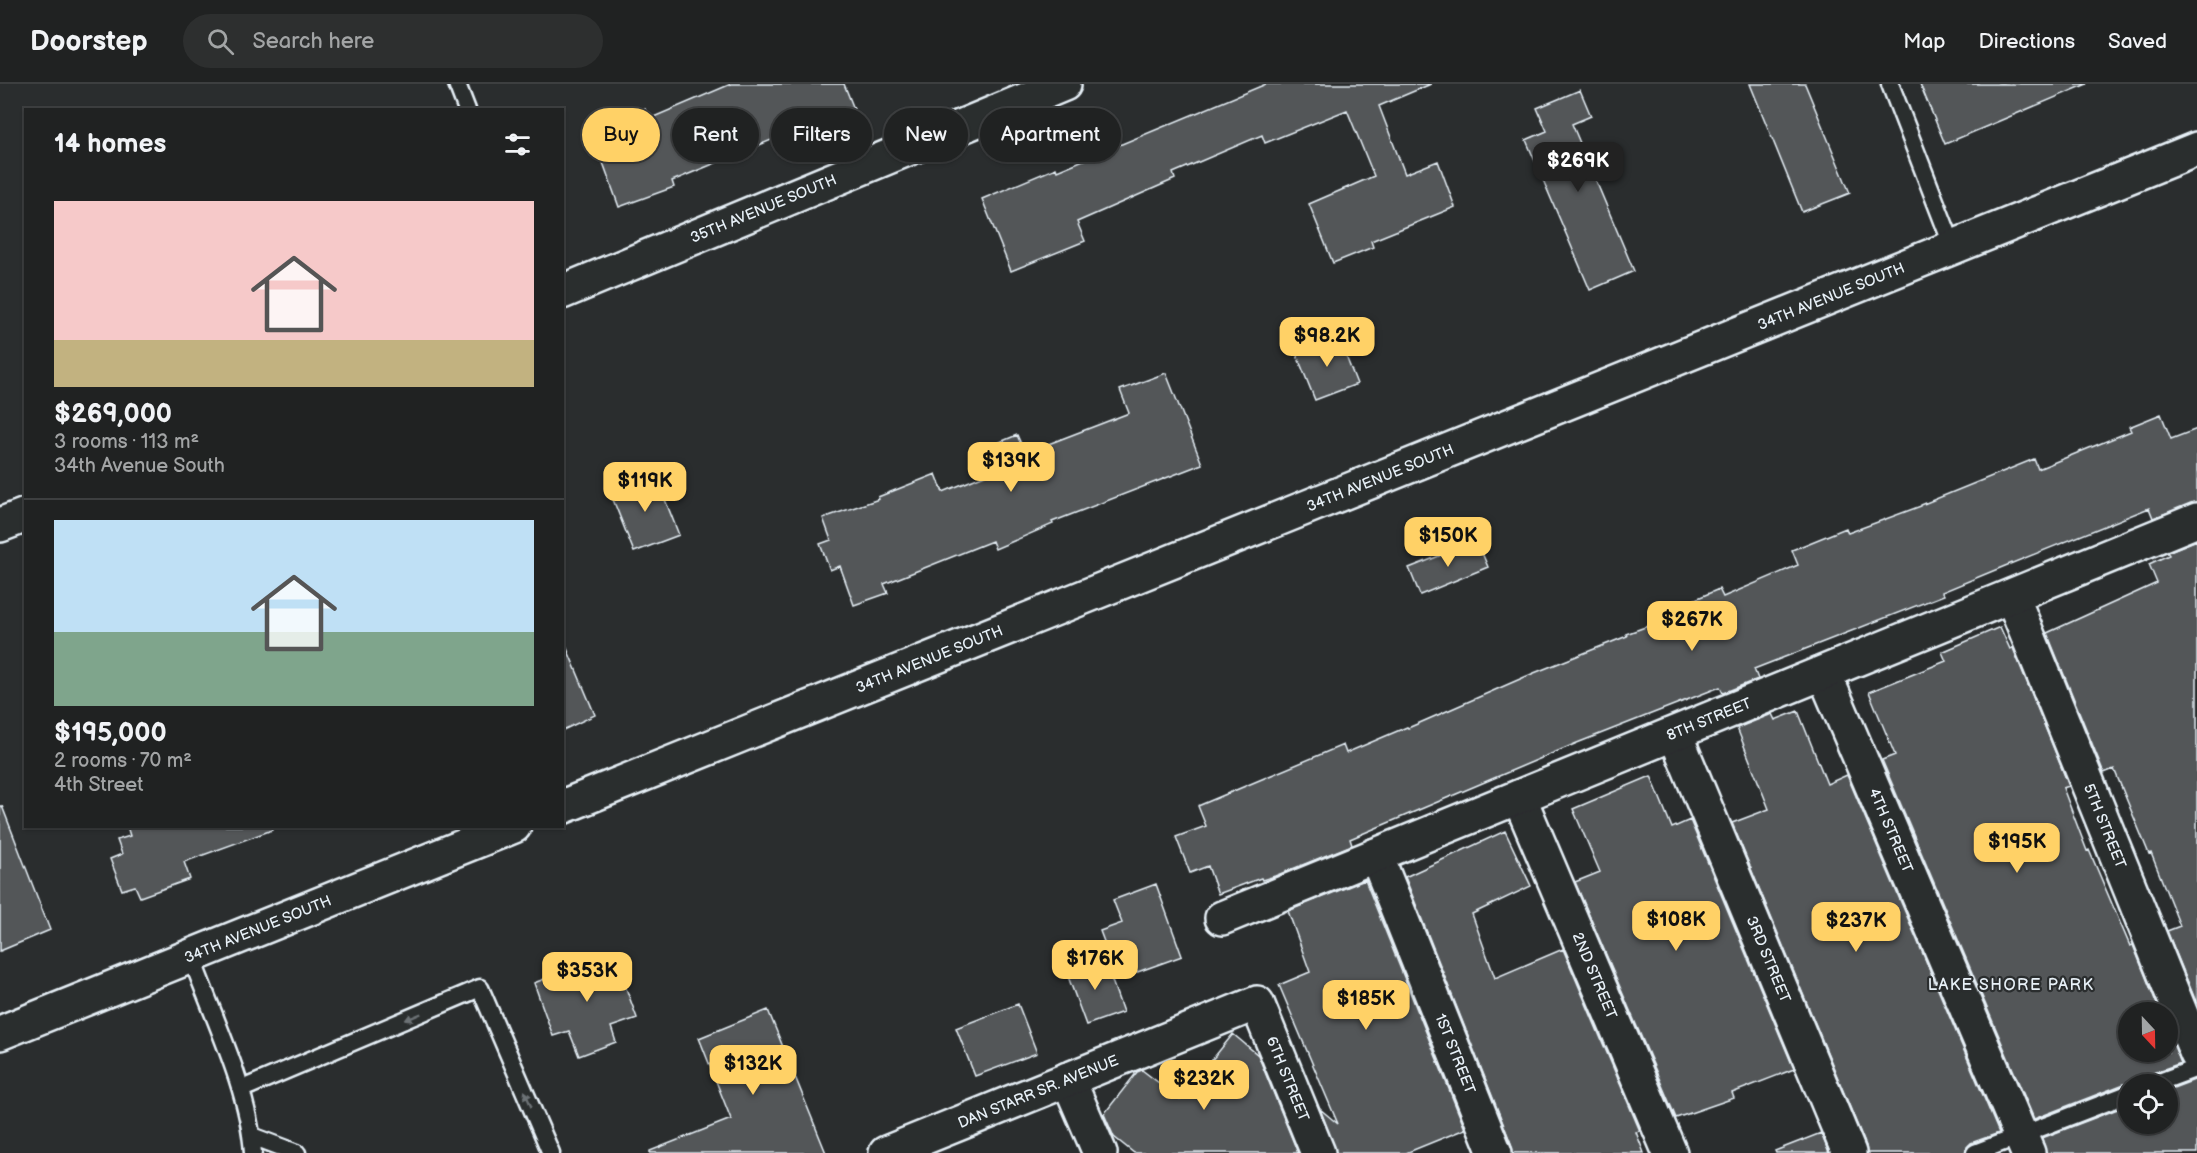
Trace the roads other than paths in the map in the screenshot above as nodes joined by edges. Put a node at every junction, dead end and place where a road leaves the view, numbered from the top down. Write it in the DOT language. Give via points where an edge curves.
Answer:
graph roads {
  1 [pos="457,84"];
  2 [pos="1064,84"];
  3 [pos="1890,84"];
  4 [pos="466,108"];
  5 [pos="2197,149"];
  6 [pos="1953,248"];
  7 [pos="564,291"];
  8 [pos="24,516"];
  9 [pos="2197,520"];
  10 [pos="0,525"];
  11 [pos="2012,596"];
  12 [pos="1824,673"];
  13 [pos="1675,734"];
  14 [pos="1519,797"];
  15 [pos="564,806"];
  16 [pos="509,828"];
  17 [pos="1376,855"];
  18 [pos="1222,918"];
  19 [pos="191,956"];
  20 [pos="1257,1003"];
  21 [pos="0,1033"];
  22 [pos="2197,1054"];
  23 [pos="2197,1068"];
  24 [pos="2178,1075"];
  25 [pos="1068,1079"];
  26 [pos="242,1089"];
  27 [pos="2118,1099"];
  28 [pos="2024,1144"];
  29 [pos="252,1145"];
  30 [pos="297,1153"];
  31 [pos="551,1153"];
  32 [pos="885,1153"];
  33 [pos="1100,1153"];
  34 [pos="1318,1153"];
  35 [pos="1495,1153"];
  36 [pos="1670,1153"];
  37 [pos="1849,1153"];
  38 [pos="1975,1153"];
  1 -- 4 [label="lane"];
  2 -- 7 [label="street, 35TH AVENUE SOUTH"];
  3 -- 6 [label="lane"];
  5 -- 6 [label="street, 34TH AVENUE SOUTH"];
  6 -- 15 [label="street, 34TH AVENUE SOUTH"];
  8 -- 10 [label="street"];
  9 -- 11 [label="street, 8TH STREET"];
  11 -- 12 [label="street, 8TH STREET"];
  11 -- 22 [label="street, 5TH STREET"];
  12 -- 13 [label="street, 8TH STREET"];
  12 -- 28 [label="street, 4TH STREET"];
  13 -- 14 [label="street, 8TH STREET"];
  13 -- 37 [label="street, 3RD STREET"];
  14 -- 17 [label="street, 8TH STREET"];
  14 -- 36 [label="street, 2ND STREET"];
  16 -- 19 [label="street, 34TH AVENUE SOUTH"];
  17 -- 18 [label="street, 8TH STREET"];
  17 -- 35 [label="street, 1ST STREET"];
  19 -- 21 [label="street, 34TH AVENUE SOUTH"];
  19 -- 26 [label="lane"];
  20 -- 25 [label="street, DAN STARR SR. AVENUE"];
  20 -- 34 [label="street, 6TH STREET"];
  23 -- 24 [label="lane"];
  25 -- 32 [label="street, DAN STARR SR. AVENUE"];
  25 -- 33 [label="street"];
  26 -- 29 [label="lane"];
  31 -- 26 [label="lane, one-way" via="480,988"];
  27 -- 28 [label="lane"];
  28 -- 38 [label="lane"];
  29 -- 30 [label="lane"];
}
